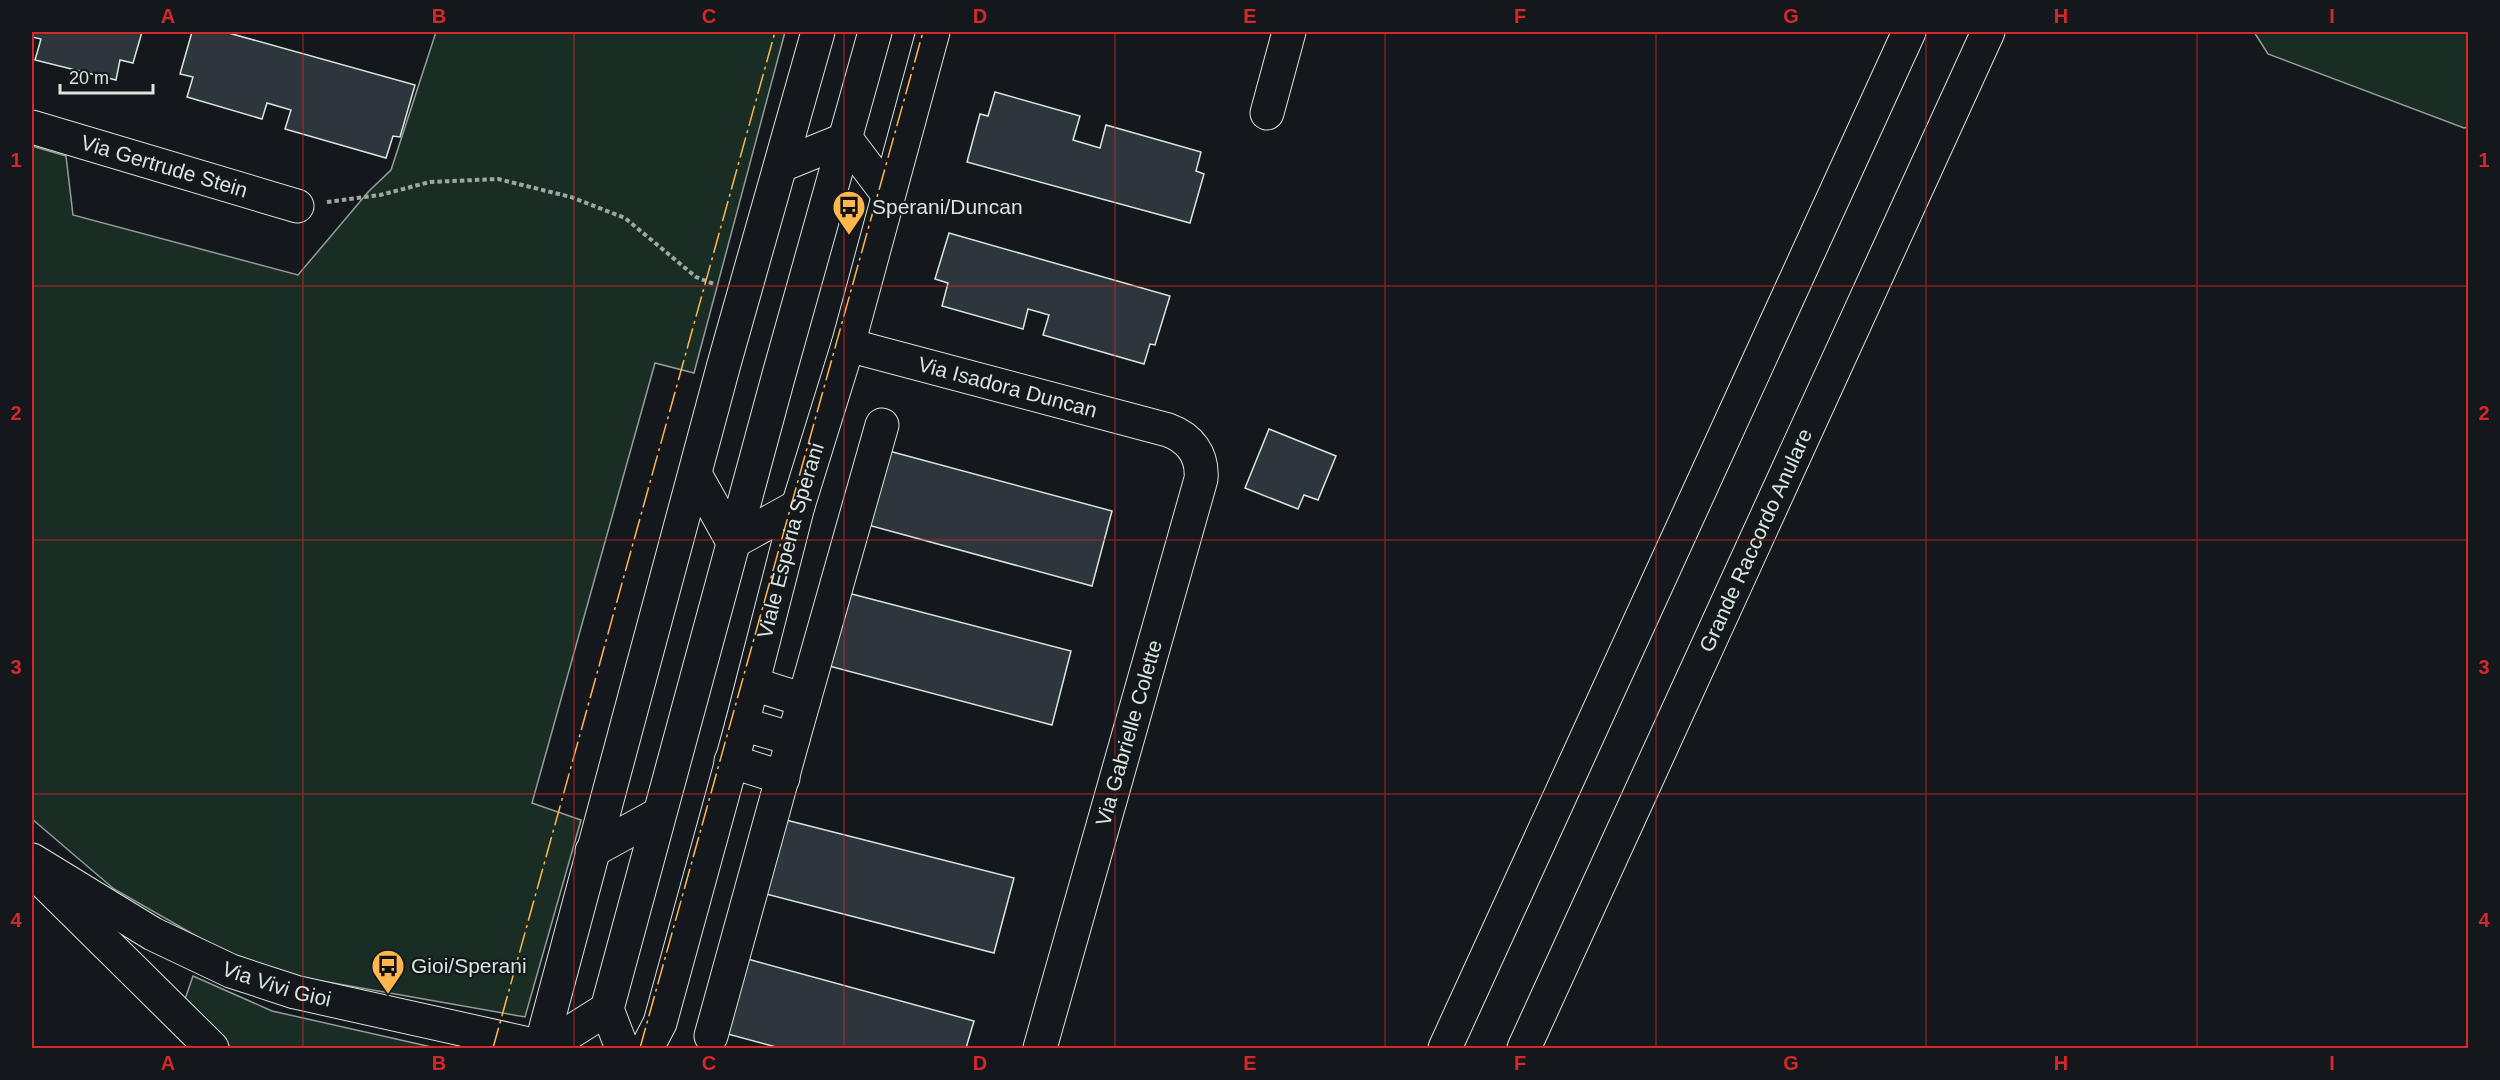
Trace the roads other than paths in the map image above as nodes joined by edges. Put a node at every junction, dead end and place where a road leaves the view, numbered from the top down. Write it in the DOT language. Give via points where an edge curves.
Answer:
graph roads {
  1 [pos="818,32"];
  2 [pos="875,32"];
  3 [pos="933,32"];
  4 [pos="1288,32"];
  5 [pos="1909,32"];
  6 [pos="1988,32"];
  7 [pos="1267,113"];
  8 [pos="32,127"];
  9 [pos="846,139"];
  10 [pos="782,165"];
  11 [pos="887,193"];
  12 [pos="297,206"];
  13 [pos="848,345"];
  14 [pos="882,425"];
  15 [pos="1168,430"];
  16 [pos="694,474"];
  17 [pos="798,506"];
  18 [pos="733,543"];
  19 [pos="753,684"];
  20 [pos="804,700"];
  21 [pos="742,724"];
  22 [pos="793,739"];
  23 [pos="731,761"];
  24 [pos="783,778"];
  25 [pos="659,814"];
  26 [pos="592,851"];
  27 [pos="32,860"];
  28 [pos="32,868"];
  29 [pos="607,1009"];
  30 [pos="711,1036"];
  31 [pos="212,1048"];
  32 [pos="546,1048"];
  33 [pos="622,1048"];
  34 [pos="647,1048"];
  35 [pos="1040,1048"];
  36 [pos="1445,1048"];
  37 [pos="1524,1048"];
  1 -- 10 [label="main road"];
  2 -- 9 [label="main road"];
  3 -- 11 [label="main road, Viale Esperia Sperani"];
  4 -- 7 [label="main road"];
  5 -- 36 [label="main road"];
  6 -- 37 [label="main road, Grande Raccordo Anulare"];
  8 -- 12 [label="main road, Via Gertrude Stein"];
  9 -- 10 [label="main road"];
  9 -- 11 [label="main road"];
  9 -- 18 [label="main road"];
  10 -- 16 [label="main road"];
  11 -- 13 [label="main road, Viale Esperia Sperani"];
  13 -- 15 [label="main road, Via Isadora Duncan"];
  13 -- 17 [label="main road, Viale Esperia Sperani"];
  14 -- 20 [label="main road"];
  15 -- 35 [label="main road, Via Gabrielle Colette" via="1183,437 1198,454 1201,479"];
  16 -- 18 [label="main road"];
  16 -- 26 [label="main road"];
  17 -- 18 [label="main road"];
  17 -- 19 [label="main road, Viale Esperia Sperani"];
  18 -- 25 [label="main road"];
  19 -- 20 [label="main road"];
  19 -- 21 [label="main road, Viale Esperia Sperani"];
  20 -- 22 [label="main road"];
  21 -- 22 [label="main road"];
  21 -- 23 [label="main road, Viale Esperia Sperani"];
  22 -- 24 [label="main road"];
  23 -- 24 [label="main road"];
  23 -- 34 [label="main road, Viale Esperia Sperani" via="660,1023"];
  24 -- 30 [label="main road"];
  25 -- 26 [label="main road"];
  25 -- 29 [label="main road"];
  26 -- 32 [label="main road" via="545,1032"];
  27 -- 32 [label="main road, Via Vivi Gioi" via="153,934 231,971 295,992"];
  28 -- 31 [label="main road"];
  29 -- 32 [label="main road"];
  29 -- 33 [label="main road"];
}
